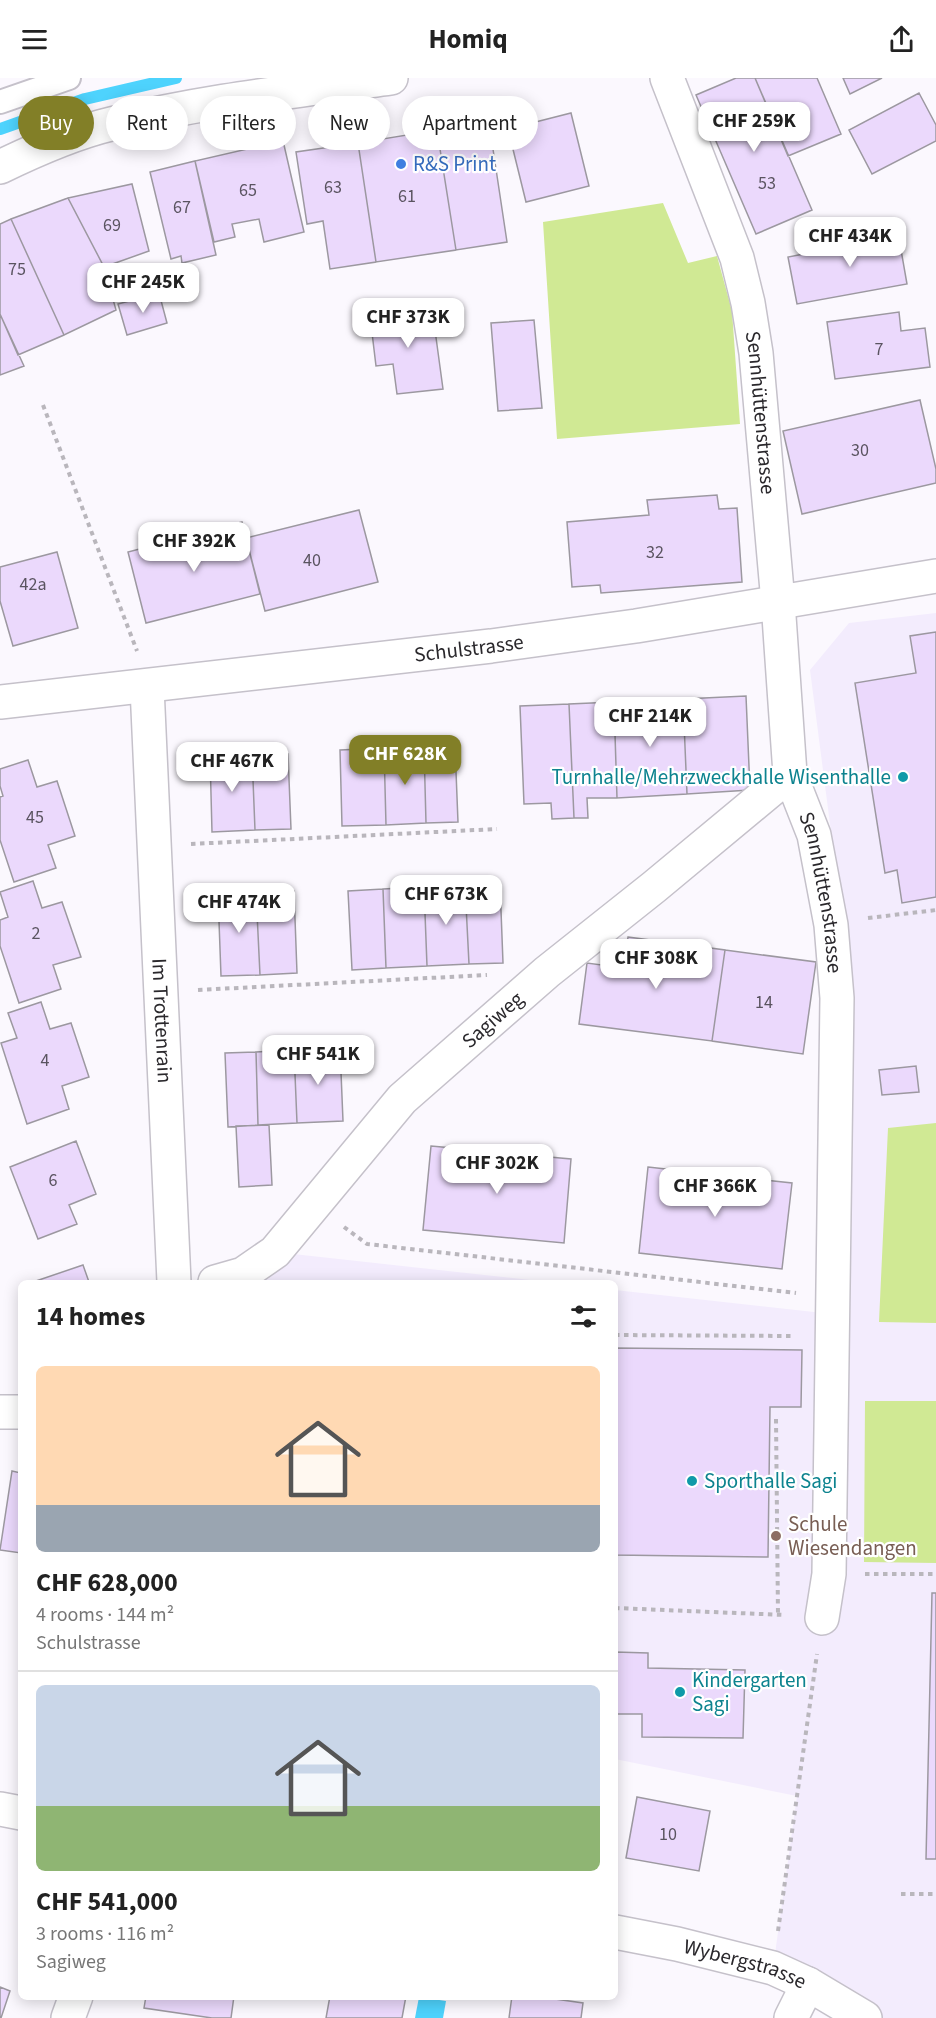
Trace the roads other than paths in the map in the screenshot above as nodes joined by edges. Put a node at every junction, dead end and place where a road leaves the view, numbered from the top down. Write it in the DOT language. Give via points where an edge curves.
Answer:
graph roads {
  1 [pos="69,78"];
  2 [pos="391,78"];
  3 [pos="668,78"];
  4 [pos="0,102"];
  5 [pos="0,167"];
  6 [pos="936,576"];
  7 [pos="778,602"];
  8 [pos="147,687"];
  9 [pos="0,702"];
  10 [pos="790,774"];
  11 [pos="174,1280"];
  12 [pos="222,1280"];
  13 [pos="0,1412"];
  14 [pos="18,1412"];
  15 [pos="822,1618"];
  16 [pos="0,1809"];
  17 [pos="18,1812"];
  18 [pos="618,1933"];
  19 [pos="808,1984"];
  20 [pos="75,2000"];
  21 [pos="68,2018"];
  22 [pos="791,2018"];
  23 [pos="865,2018"];
  1 -- 4 [label="lane"];
  2 -- 5 [label="street" via="218,102 110,124 36,149"];
  3 -- 7 [label="street, Sennhüttenstrasse" via="737,258 748,303"];
  6 -- 7 [label="street, Schulstrasse"];
  7 -- 8 [label="street, Schulstrasse" via="547,639"];
  7 -- 10 [label="street, Sennhüttenstrasse"];
  8 -- 9 [label="street, Schulstrasse"];
  8 -- 11 [label="street, Im Trottenrain"];
  10 -- 12 [label="street, Sagiweg" via="547,972 402,1099 275,1252 243,1274"];
  10 -- 15 [label="street, Sennhüttenstrasse" via="814,835 831,925 837,998 829,1574"];
  13 -- 14 [label="street"];
  16 -- 17 [label="street"];
  18 -- 19 [label="street, Wybergstrasse" via="773,1968"];
  19 -- 22 [label="street"];
  19 -- 23 [label="street, Wybergstrasse"];
  20 -- 21 [label="street"];
}
